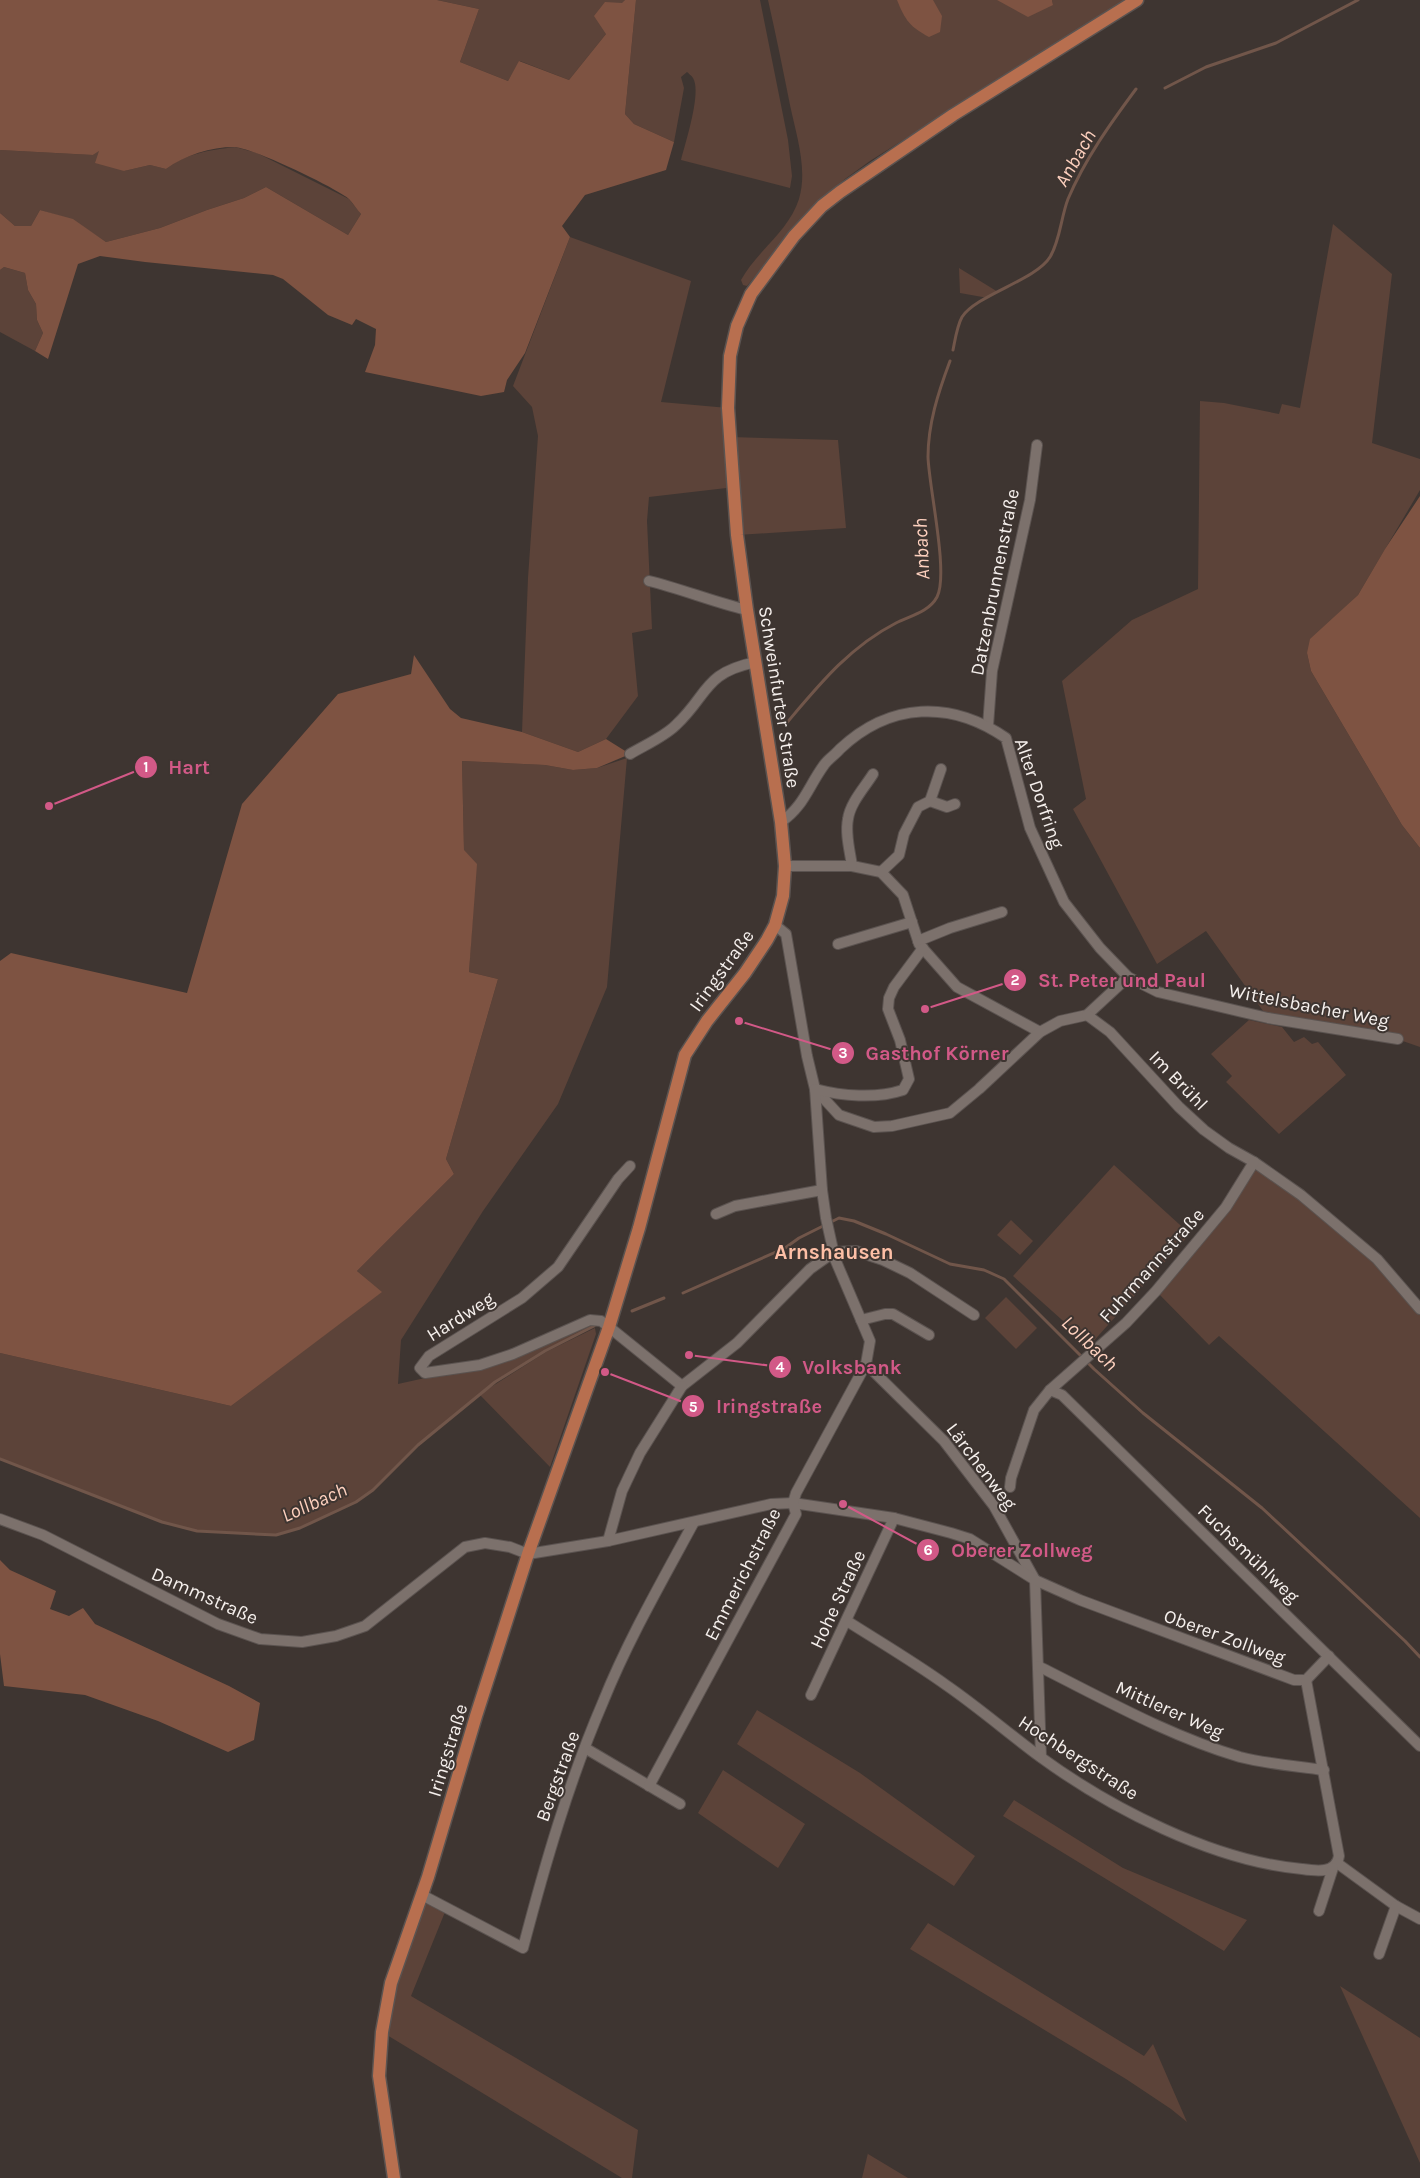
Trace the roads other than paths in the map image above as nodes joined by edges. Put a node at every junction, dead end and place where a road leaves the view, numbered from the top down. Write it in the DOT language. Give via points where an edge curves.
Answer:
graph roads {
  1 [pos="1138,0"];
  2 [pos="1037,445"];
  3 [pos="648,581"];
  4 [pos="746,610"];
  5 [pos="756,662"];
  6 [pos="988,726"];
  7 [pos="630,754"];
  8 [pos="941,769"];
  9 [pos="873,774"];
  10 [pos="930,801"];
  11 [pos="955,804"];
  12 [pos="781,822"];
  13 [pos="785,866"];
  14 [pos="852,866"];
  15 [pos="881,872"];
  16 [pos="1002,912"];
  17 [pos="912,922"];
  18 [pos="775,925"];
  19 [pos="838,944"];
  20 [pos="920,945"];
  21 [pos="1128,977"];
  22 [pos="1086,1015"];
  23 [pos="1040,1032"];
  24 [pos="1398,1039"];
  25 [pos="815,1089"];
  26 [pos="1254,1162"];
  27 [pos="630,1166"];
  28 [pos="822,1190"];
  29 [pos="716,1214"];
  30 [pos="834,1252"];
  31 [pos="1420,1309"];
  32 [pos="974,1315"];
  33 [pos="861,1320"];
  34 [pos="609,1327"];
  35 [pos="929,1335"];
  36 [pos="866,1364"];
  37 [pos="682,1386"];
  38 [pos="1050,1390"];
  39 [pos="1010,1487"];
  40 [pos="793,1503"];
  41 [pos="894,1518"];
  42 [pos="0,1519"];
  43 [pos="694,1522"];
  44 [pos="608,1542"];
  45 [pos="528,1554"];
  46 [pos="1035,1580"];
  47 [pos="847,1621"];
  48 [pos="1329,1656"];
  49 [pos="1038,1666"];
  50 [pos="1306,1680"];
  51 [pos="811,1695"];
  52 [pos="1420,1746"];
  53 [pos="585,1748"];
  54 [pos="1040,1757"];
  55 [pos="1324,1770"];
  56 [pos="649,1786"];
  57 [pos="680,1804"];
  58 [pos="1335,1866"];
  59 [pos="422,1895"];
  60 [pos="1396,1906"];
  61 [pos="1318,1911"];
  62 [pos="1420,1919"];
  63 [pos="1379,1954"];
  64 [pos="394,2178"];
  1 -- 4 [label="main road, Schweinfurter Straße" via="860,177 822,206 794,236 751,294 737,326 730,356 728,408"];
  2 -- 6 [label="street, Datzenbrunnenstraße" via="1030,500 992,671"];
  3 -- 4 [label="street"];
  4 -- 5 [label="main road, Schweinfurter Straße"];
  5 -- 7 [label="street" via="727,670 711,682 676,726"];
  5 -- 12 [label="main road, Schweinfurter Straße"];
  6 -- 12 [label="street, Alter Dorfring" via="965,716 940,711 915,712 870,727 852,738 824,764 795,812"];
  6 -- 21 [label="street, Alter Dorfring" via="1006,738 1030,828 1064,902"];
  8 -- 10 [label="street"];
  9 -- 14 [label="street" via="848,818"];
  10 -- 11 [label="street" via="947,807"];
  10 -- 15 [label="street" via="918,807 904,834 899,855"];
  12 -- 13 [label="main road, Schweinfurter Straße"];
  13 -- 14 [label="street"];
  13 -- 18 [label="main road, Iringstraße" via="783,896"];
  14 -- 15 [label="street"];
  15 -- 17 [label="street" via="903,895"];
  16 -- 20 [label="street" via="950,928"];
  17 -- 19 [label="street"];
  17 -- 20 [label="street"];
  18 -- 25 [label="street" via="786,934"];
  18 -- 34 [label="main road, Iringstraße" via="745,973 685,1055"];
  20 -- 23 [label="street" via="957,987"];
  20 -- 25 [label="street" via="889,998 888,1009 900,1040 909,1079 903,1090 841,1095"];
  21 -- 22 [label="street"];
  21 -- 24 [label="street, Wittelsbacher Weg" via="1158,992 1268,1018"];
  22 -- 23 [label="street" via="1060,1021"];
  22 -- 26 [label="street, Im Brühl" via="1110,1032 1179,1108 1204,1130"];
  23 -- 25 [label="street" via="955,1110 931,1118 874,1127 839,1115"];
  25 -- 28 [label="street, Emmerichstraße"];
  26 -- 31 [label="street, Im Brühl" via="1301,1195 1377,1259"];
  26 -- 38 [label="street, Fuhrmannstraße" via="1226,1207 1156,1291 1126,1323"];
  27 -- 34 [label="street, Hardweg" via="558,1267 522,1298 429,1356 420,1368 425,1373 480,1365 590,1320 601,1321"];
  28 -- 29 [label="street" via="734,1206"];
  28 -- 30 [label="street, Emmerichstraße"];
  30 -- 32 [label="street" via="856,1252 910,1273"];
  30 -- 33 [label="street, Emmerichstraße"];
  30 -- 37 [label="street" via="810,1270 737,1343"];
  33 -- 35 [label="street" via="893,1314"];
  33 -- 36 [label="street, Emmerichstraße" via="870,1341"];
  34 -- 37 [label="street"];
  34 -- 45 [label="main road, Iringstraße"];
  36 -- 40 [label="street, Emmerichstraße"];
  36 -- 46 [label="street, Lärchenweg" via="950,1448 994,1506"];
  37 -- 44 [label="street" via="640,1453 622,1490"];
  38 -- 39 [label="street, Fuhrmannstraße" via="1034,1410"];
  38 -- 48 [label="street, Fuchsmühlweg" via="1062,1395"];
  40 -- 41 [label="street, Oberer Zollweg"];
  40 -- 43 [label="street, Oberer Zollweg" via="771,1504"];
  40 -- 56 [label="street, Emmerichstraße" via="796,1514"];
  41 -- 46 [label="street, Oberer Zollweg" via="970,1539"];
  41 -- 47 [label="street, Hohe Straße"];
  42 -- 45 [label="street, Dammstraße" via="42,1535 218,1624 260,1638 302,1642 336,1636 365,1626 465,1546 485,1543"];
  43 -- 44 [label="street, Oberer Zollweg"];
  43 -- 53 [label="street, Bergstraße" via="644,1614"];
  44 -- 45 [label="street, Oberer Zollweg"];
  45 -- 59 [label="main road, Iringstraße"];
  46 -- 49 [label="street, Lärchenweg"];
  46 -- 50 [label="street, Oberer Zollweg" via="1275,1673 1294,1680"];
  47 -- 51 [label="street, Hohe Straße"];
  47 -- 54 [label="street, Hochbergstraße" via="946,1685"];
  48 -- 50 [label="street, Oberer Zollweg"];
  48 -- 52 [label="street, Fuchsmühlweg"];
  49 -- 54 [label="street, Lärchenweg"];
  49 -- 55 [label="street, Mittlerer Weg" via="1199,1744 1243,1758"];
  50 -- 55 [label="street"];
  53 -- 56 [label="street"];
  53 -- 59 [label="street, Bergstraße" via="548,1853 523,1948"];
  54 -- 58 [label="street, Hochbergstraße" via="1121,1809 1203,1846 1281,1867 1318,1871"];
  55 -- 58 [label="street" via="1339,1856"];
  56 -- 57 [label="street"];
  58 -- 60 [label="street"];
  58 -- 61 [label="street"];
  59 -- 64 [label="main road, Iringstraße" via="391,1983 382,2032 379,2076"];
  60 -- 62 [label="street"];
  60 -- 63 [label="street"];
}
